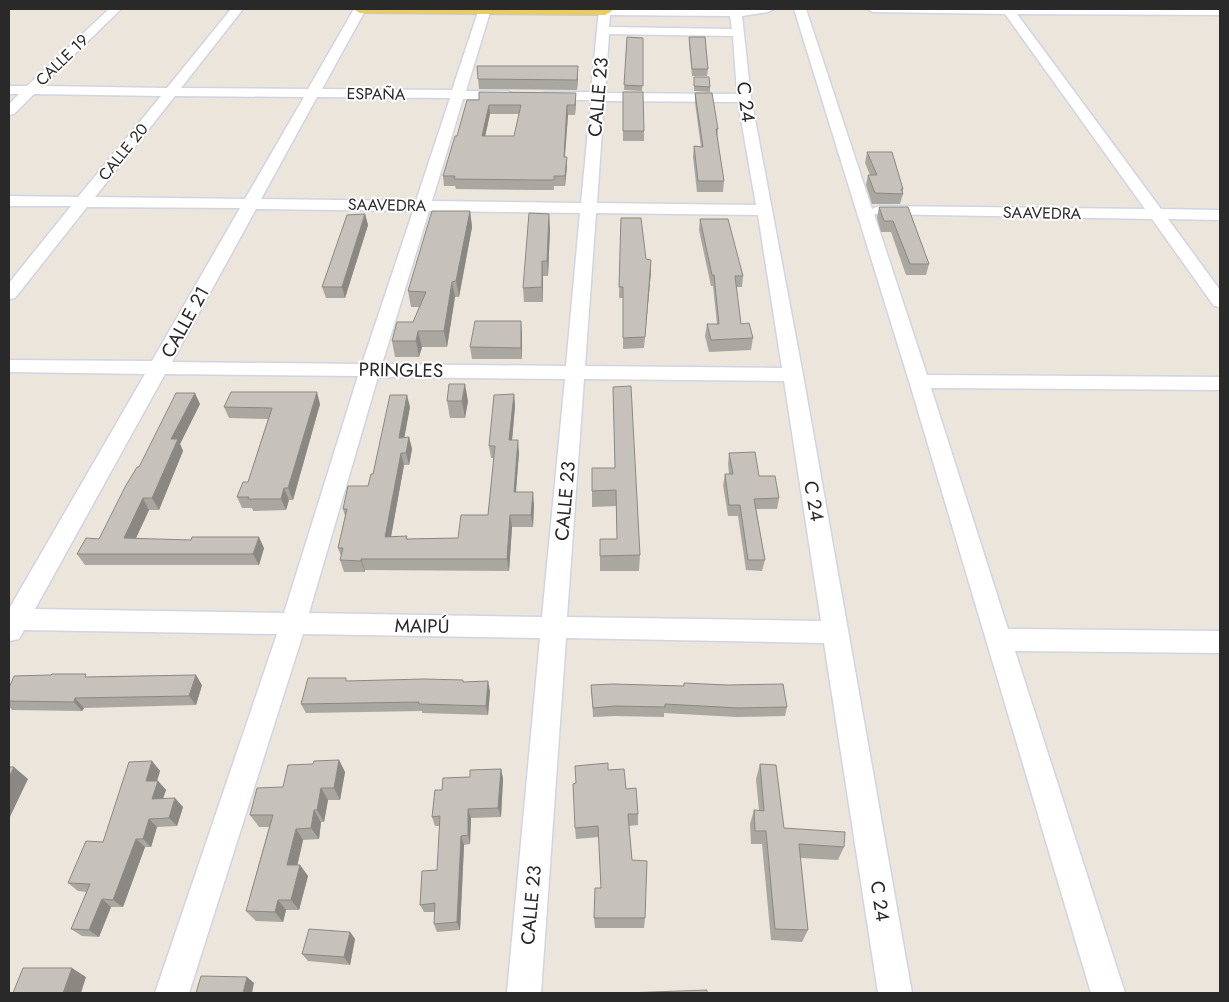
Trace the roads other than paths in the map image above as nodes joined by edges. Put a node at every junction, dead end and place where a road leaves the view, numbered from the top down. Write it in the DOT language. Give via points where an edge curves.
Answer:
graph roads {
  1 [pos="115,9"];
  2 [pos="237,9"];
  3 [pos="360,9"];
  4 [pos="485,9"];
  5 [pos="768,9"];
  6 [pos="800,9"];
  7 [pos="873,9"];
  8 [pos="1009,10"];
  9 [pos="1220,12"];
  10 [pos="605,17"];
  11 [pos="737,18"];
  12 [pos="9,90"];
  13 [pos="31,90"];
  14 [pos="171,92"];
  15 [pos="312,93"];
  16 [pos="458,95"];
  17 [pos="598,96"];
  18 [pos="744,98"];
  19 [pos="9,111"];
  20 [pos="9,200"];
  21 [pos="83,202"];
  22 [pos="251,204"];
  23 [pos="422,206"];
  24 [pos="589,208"];
  25 [pos="765,210"];
  26 [pos="864,211"];
  27 [pos="1157,214"];
  28 [pos="1220,215"];
  29 [pos="9,294"];
  30 [pos="1220,302"];
  31 [pos="9,366"];
  32 [pos="159,367"];
  33 [pos="370,370"];
  34 [pos="576,372"];
  35 [pos="792,375"];
  36 [pos="919,381"];
  37 [pos="1220,383"];
  38 [pos="12,624"];
  39 [pos="293,624"];
  40 [pos="555,628"];
  41 [pos="836,632"];
  42 [pos="998,640"];
  43 [pos="1220,642"];
  44 [pos="172,993"];
  45 [pos="524,993"];
  46 [pos="895,993"];
  47 [pos="1108,993"];
  1 -- 13 [label="street, CALLE 19"];
  2 -- 14 [label="street, CALLE 20"];
  3 -- 4 [label="main road"];
  3 -- 15 [label="street, CALLE 21"];
  4 -- 10 [label="main road"];
  4 -- 16 [label="street"];
  5 -- 11 [label="street"];
  6 -- 26 [label="street"];
  7 -- 8 [label="street"];
  8 -- 9 [label="street"];
  8 -- 27 [label="street"];
  10 -- 11 [label="street"];
  10 -- 11 [label="street"];
  10 -- 17 [label="street, CALLE 23"];
  11 -- 18 [label="street, C 24"];
  12 -- 13 [label="street, ESPAÑA"];
  13 -- 14 [label="street, ESPAÑA"];
  13 -- 19 [label="street, CALLE 19"];
  14 -- 15 [label="street, ESPAÑA"];
  14 -- 21 [label="street, CALLE 20"];
  15 -- 16 [label="street, ESPAÑA"];
  15 -- 22 [label="street, CALLE 21"];
  16 -- 17 [label="street, ESPAÑA"];
  16 -- 23 [label="street"];
  17 -- 18 [label="street, ESPAÑA"];
  17 -- 24 [label="street, CALLE 23"];
  18 -- 25 [label="street, C 24"];
  20 -- 21 [label="street, SAAVEDRA"];
  21 -- 22 [label="street, SAAVEDRA"];
  21 -- 29 [label="street, CALLE 20"];
  22 -- 23 [label="street, SAAVEDRA"];
  22 -- 32 [label="street, CALLE 21"];
  23 -- 24 [label="street, SAAVEDRA"];
  23 -- 33 [label="street"];
  24 -- 25 [label="street, SAAVEDRA"];
  24 -- 34 [label="street, CALLE 23"];
  25 -- 35 [label="street, C 24"];
  26 -- 27 [label="street, SAAVEDRA"];
  26 -- 36 [label="street"];
  27 -- 28 [label="street, SAAVEDRA"];
  27 -- 30 [label="street"];
  31 -- 32 [label="street, PRINGLES"];
  32 -- 33 [label="street, PRINGLES"];
  32 -- 38 [label="street, CALLE 21"];
  33 -- 34 [label="street, PRINGLES"];
  33 -- 39 [label="street"];
  34 -- 35 [label="street, PRINGLES"];
  34 -- 40 [label="street, CALLE 23"];
  35 -- 41 [label="street, C 24"];
  36 -- 37 [label="street"];
  36 -- 42 [label="street"];
  38 -- 39 [label="street, MAIPÚ"];
  39 -- 40 [label="street, MAIPÚ"];
  39 -- 44 [label="street"];
  40 -- 41 [label="street, MAIPÚ"];
  40 -- 45 [label="street, CALLE 23"];
  41 -- 46 [label="street, C 24"];
  42 -- 43 [label="street"];
  42 -- 47 [label="street"];
}
